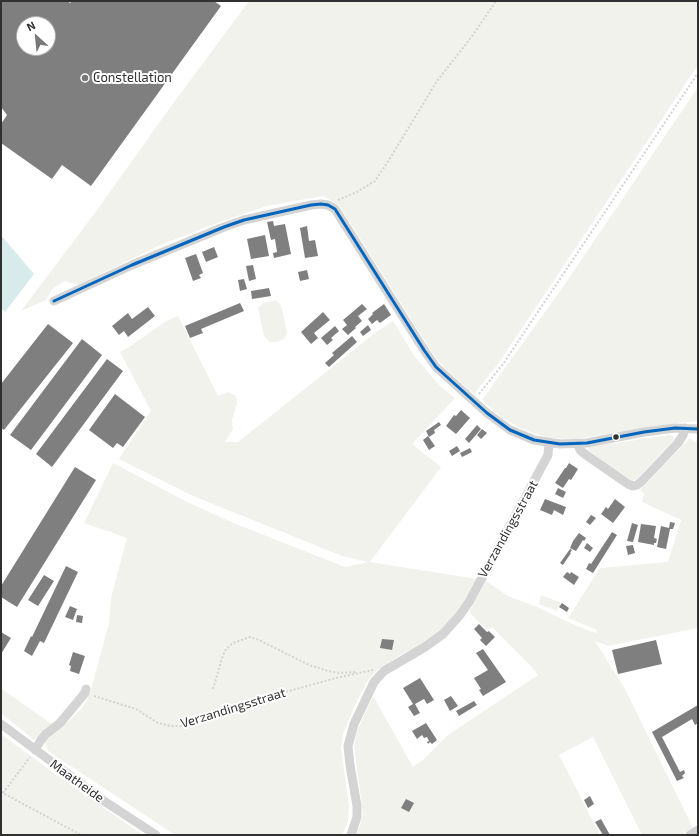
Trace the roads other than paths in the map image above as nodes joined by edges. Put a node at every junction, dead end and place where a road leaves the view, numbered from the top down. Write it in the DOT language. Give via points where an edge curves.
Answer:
graph roads {
  1 [pos="54,301"];
  2 [pos="685,428"];
  3 [pos="698,429"];
  4 [pos="549,443"];
  5 [pos="578,444"];
  6 [pos="86,691"];
  7 [pos="1,724"];
  8 [pos="35,750"];
  9 [pos="698,830"];
  10 [pos="156,835"];
  11 [pos="351,835"];
  12 [pos="690,835"];
  1 -- 4 [label="street" via="224,227 311,205 328,205 335,209 436,367 510,430"];
  2 -- 3 [label="street"];
  2 -- 5 [label="street"];
  2 -- 5 [label="street" via="678,443 642,481 633,486 586,455"];
  4 -- 5 [label="street"];
  4 -- 11 [label="street, Verzandingsstraat" via="548,455 460,615 443,634 426,647 384,671 366,697 348,746 357,806 357,817"];
  6 -- 8 [label="street" via="60,723 46,734"];
  7 -- 8 [label="street, Maatheide"];
  8 -- 10 [label="street, Maatheide"];
  9 -- 12 [label="street"];
}
